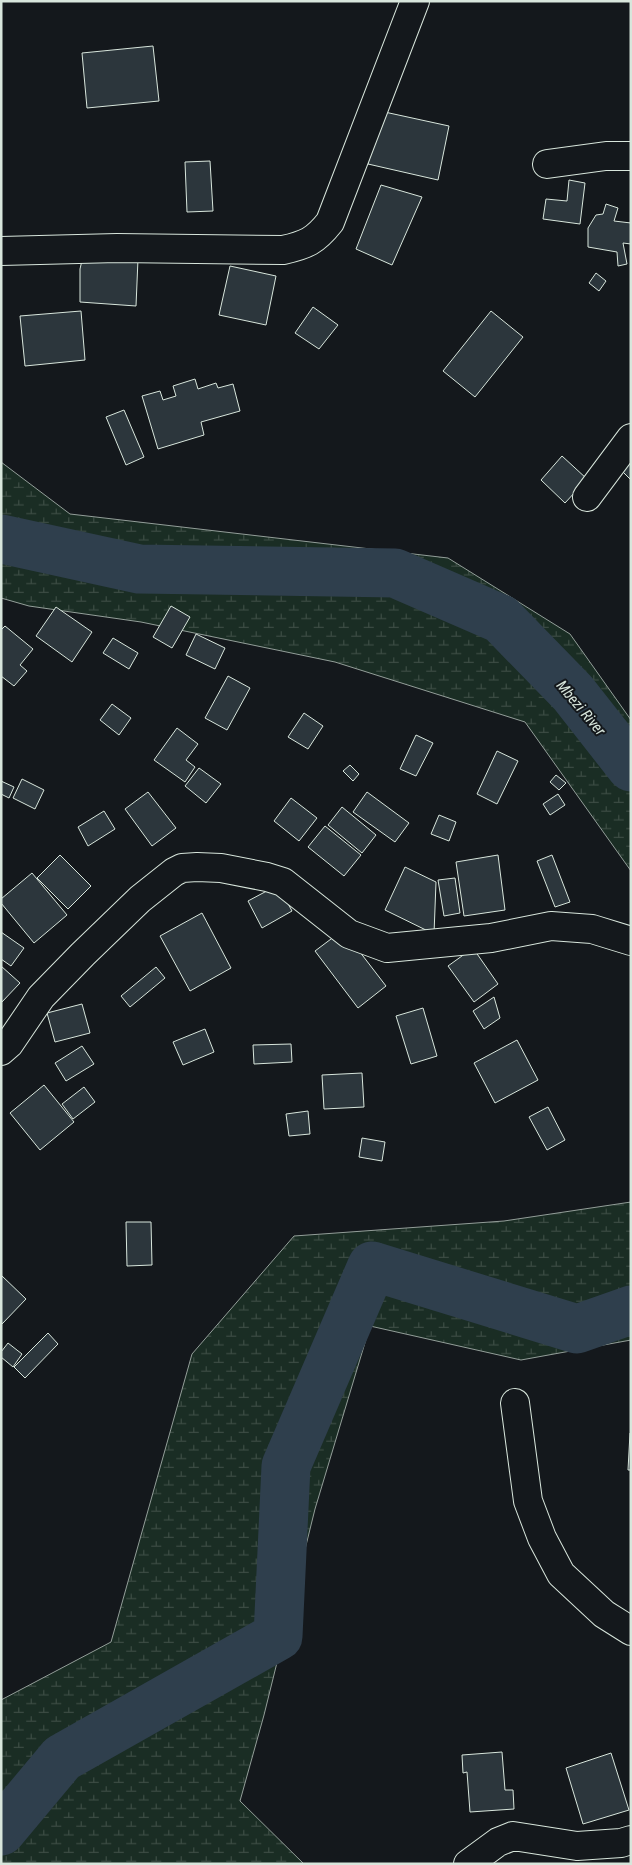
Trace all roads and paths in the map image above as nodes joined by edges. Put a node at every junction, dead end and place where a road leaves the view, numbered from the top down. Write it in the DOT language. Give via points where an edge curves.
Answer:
graph roads {
  1 [pos="415,1"];
  2 [pos="631,156"];
  3 [pos="547,164"];
  4 [pos="1,251"];
  5 [pos="631,438"];
  6 [pos="587,497"];
  7 [pos="631,940"];
  8 [pos="1,1051"];
  9 [pos="515,1403"];
  10 [pos="631,1631"];
  11 [pos="631,1840"];
  12 [pos="468,1864"];
  1 -- 4 [label="street" via="330,222 320,235 305,245 283,250 117,248"];
  2 -- 3 [label="street"];
  5 -- 6 [label="street"];
  7 -- 8 [label="street" via="592,929 551,926 491,938 387,948 349,934 283,882 221,868 182,868 140,899 83,954 41,997"];
  9 -- 10 [label="street" via="528,1501 542,1538 561,1574 604,1614"];
  11 -- 12 [label="street" via="577,1846 512,1836"];
}
